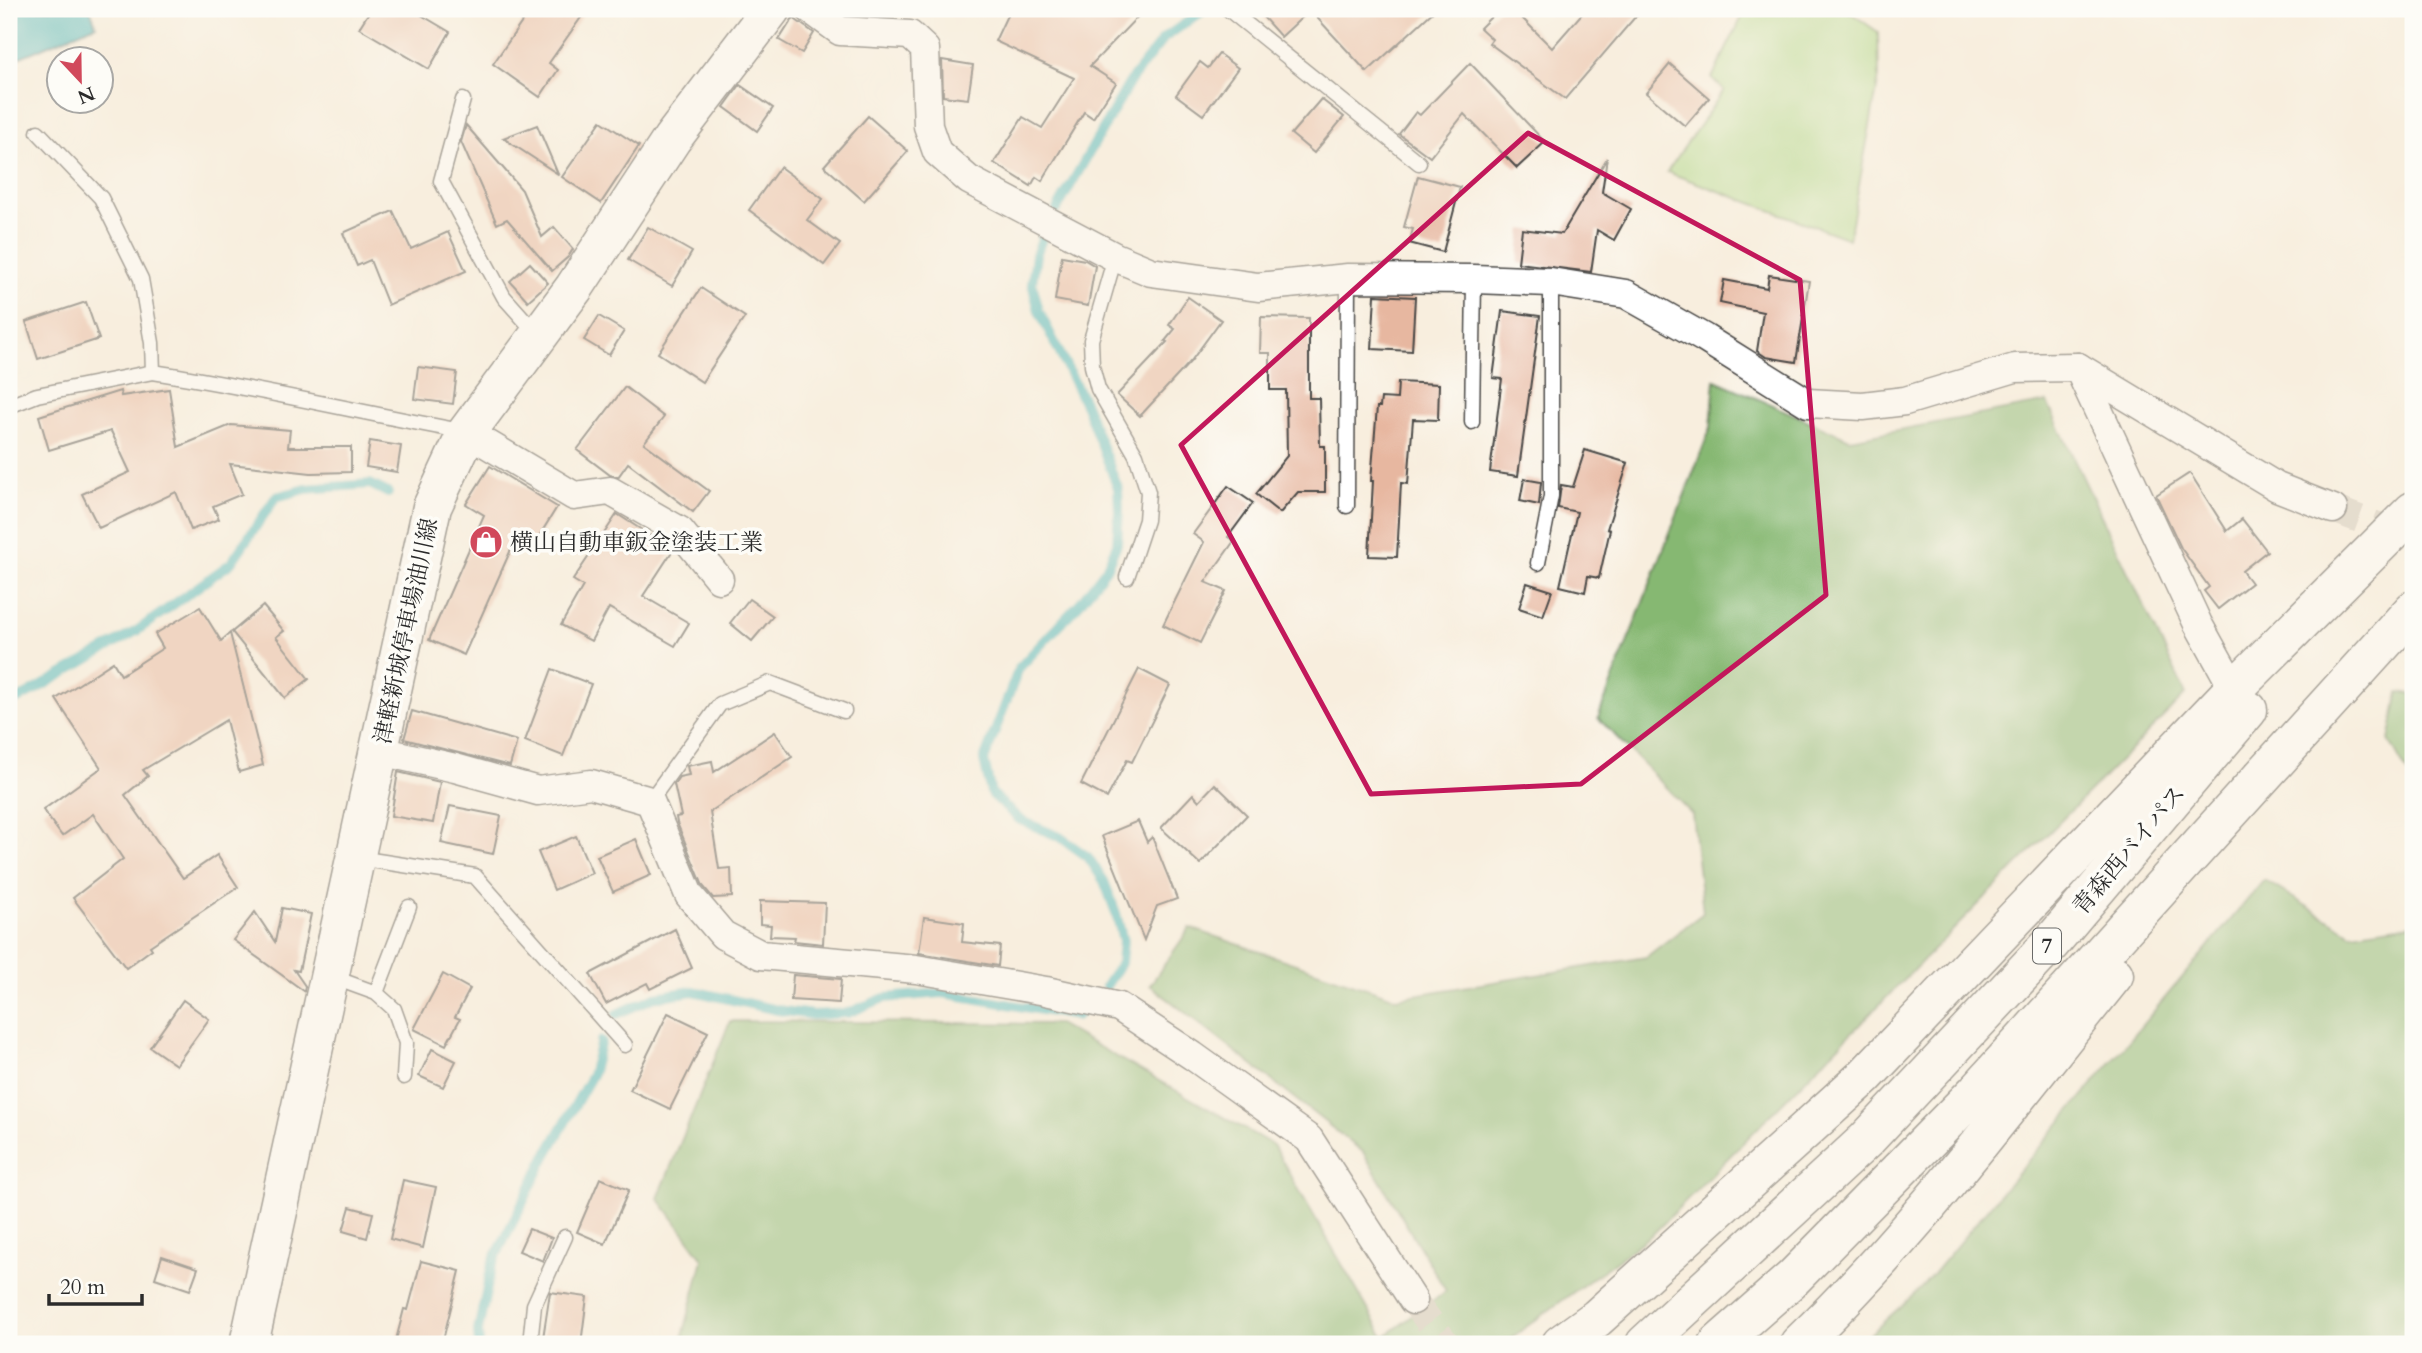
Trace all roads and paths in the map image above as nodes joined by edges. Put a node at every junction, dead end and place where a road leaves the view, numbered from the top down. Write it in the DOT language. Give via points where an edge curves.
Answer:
graph roads {
  1 [pos="771,9"];
  2 [pos="810,9"];
  3 [pos="1228,9"];
  4 [pos="464,100"];
  5 [pos="38,132"];
  6 [pos="1419,163"];
  7 [pos="1115,257"];
  8 [pos="1348,278"];
  9 [pos="1474,279"];
  10 [pos="1551,282"];
  11 [pos="538,336"];
  12 [pos="2078,367"];
  13 [pos="153,372"];
  14 [pos="9,406"];
  15 [pos="1472,422"];
  16 [pos="467,432"];
  17 [pos="1346,506"];
  18 [pos="2333,509"];
  19 [pos="2413,513"];
  20 [pos="1538,563"];
  21 [pos="1127,578"];
  22 [pos="719,579"];
  23 [pos="2413,610"];
  24 [pos="2234,689"];
  25 [pos="2322,708"];
  26 [pos="844,711"];
  27 [pos="380,751"];
  28 [pos="650,802"];
  29 [pos="357,858"];
  30 [pos="409,907"];
  31 [pos="330,977"];
  32 [pos="376,993"];
  33 [pos="625,1045"];
  34 [pos="404,1077"];
  35 [pos="565,1237"];
  36 [pos="1413,1300"];
  37 [pos="249,1344"];
  38 [pos="530,1344"];
  39 [pos="1561,1344"];
  40 [pos="1645,1344"];
  41 [pos="1718,1344"];
  42 [pos="1799,1344"];
  1 -- 11 [label="main road, 津軽新城停車場油川線" via="672,139"];
  2 -- 7 [label="street" via="839,31 910,35 925,49 928,126 937,152 969,180"];
  3 -- 6 [label="lane"];
  4 -- 11 [label="lane" via="441,181 504,297"];
  5 -- 13 [label="lane" via="101,198 141,279"];
  7 -- 8 [label="street" via="1151,272 1258,287"];
  7 -- 21 [label="lane" via="1091,340 1098,389 1136,455 1148,492 1146,520"];
  8 -- 9 [label="street"];
  8 -- 17 [label="lane"];
  9 -- 10 [label="street"];
  9 -- 15 [label="lane"];
  10 -- 12 [label="street" via="1626,294 1808,402 1863,406 1905,401 2015,368"];
  10 -- 20 [label="lane" via="1551,496"];
  11 -- 16 [label="main road, 津軽新城停車場油川線"];
  12 -- 18 [label="street" via="2277,487"];
  12 -- 24 [label="street" via="2198,624"];
  13 -- 14 [label="lane" via="37,395"];
  13 -- 16 [label="lane"];
  16 -- 22 [label="street" via="575,496 610,491 680,530"];
  16 -- 27 [label="main road, 津軽新城停車場油川線" via="432,507"];
  19 -- 24 [label="main road"];
  19 -- 40 [label="main road, 青森西バイパス / 7" via="2050,943 1866,1140"];
  23 -- 25 [label="main road, 青森西バイパス / 7"];
  24 -- 39 [label="main road" via="1864,1077 1597,1318"];
  25 -- 41 [label="main road, 青森西バイパス / 7" via="1975,1093 1793,1278"];
  25 -- 42 [label="main road" via="1944,1186"];
  26 -- 28 [label="lane" via="770,682 720,704"];
  27 -- 28 [label="street" via="538,791 591,784"];
  27 -- 29 [label="main road, 津軽新城停車場油川線"];
  28 -- 36 [label="street" via="689,895 723,935 761,955 916,969 1119,1007 1309,1139"];
  29 -- 31 [label="main road, 津軽新城停車場油川線"];
  29 -- 33 [label="lane" via="475,876"];
  30 -- 32 [label="lane"];
  31 -- 32 [label="lane"];
  31 -- 37 [label="main road, 津軽新城停車場油川線"];
  32 -- 34 [label="lane" via="394,1009 406,1043"];
  35 -- 38 [label="lane" via="534,1305"];
}
